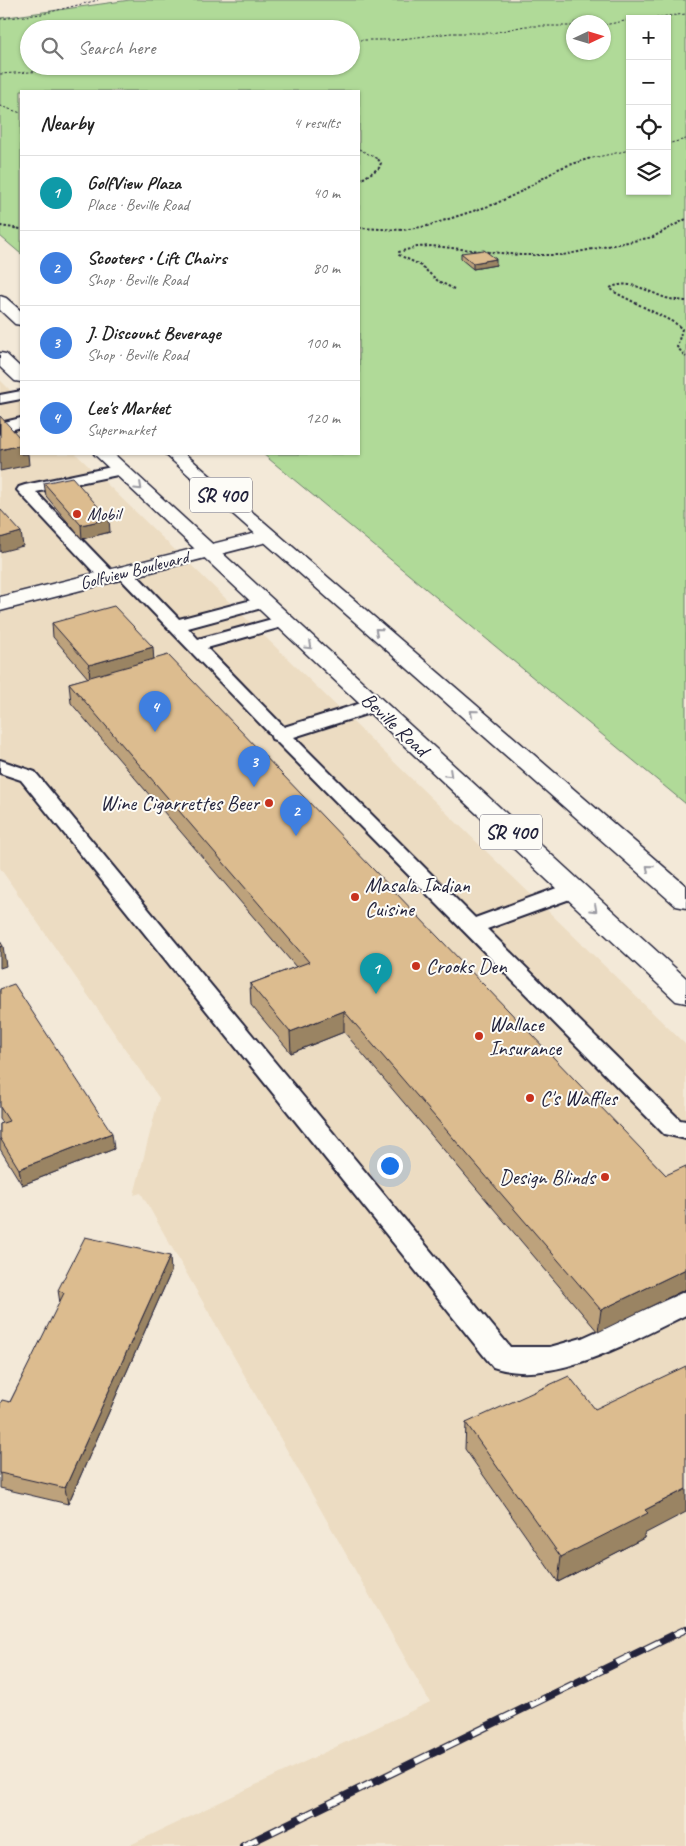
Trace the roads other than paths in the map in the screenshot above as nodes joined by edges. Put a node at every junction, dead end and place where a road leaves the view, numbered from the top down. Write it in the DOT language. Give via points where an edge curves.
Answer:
graph roads {
  1 [pos="0,301"];
  2 [pos="20,319"];
  3 [pos="0,359"];
  4 [pos="20,377"];
  5 [pos="20,395"];
  6 [pos="0,399"];
  7 [pos="20,423"];
  8 [pos="0,428"];
  9 [pos="105,455"];
  10 [pos="175,455"];
  11 [pos="121,470"];
  12 [pos="268,536"];
  13 [pos="208,551"];
  14 [pos="116,575"];
  15 [pos="262,602"];
  16 [pos="0,604"];
  17 [pos="283,621"];
  18 [pos="175,626"];
  19 [pos="194,646"];
  20 [pos="375,705"];
  21 [pos="279,735"];
  22 [pos="0,766"];
  23 [pos="573,890"];
  24 [pos="686,900"];
  25 [pos="472,927"];
  26 [pos="686,994"];
  27 [pos="686,1130"];
  28 [pos="686,1302"];
  1 -- 2 [label="main road"];
  3 -- 4 [label="main road"];
  5 -- 6 [label="lane"];
  7 -- 8 [label="lane"];
  9 -- 11 [label="main road, Beville Road / SR 400"];
  10 -- 12 [label="main road, SR 400"];
  11 -- 13 [label="main road, Beville Road / SR 400, one-way"];
  11 -- 14 [label="lane" via="25,490"];
  12 -- 13 [label="main road, Golfview Boulevard"];
  24 -- 12 [label="main road, SR 400, one-way"];
  13 -- 14 [label="main road, Golfview Boulevard"];
  13 -- 15 [label="main road, Beville Road / SR 400"];
  14 -- 16 [label="main road, Golfview Boulevard"];
  14 -- 18 [label="lane"];
  15 -- 17 [label="main road, Beville Road / SR 400"];
  15 -- 18 [label="lane"];
  17 -- 19 [label="lane"];
  17 -- 20 [label="main road, Beville Road / SR 400, one-way"];
  18 -- 19 [label="lane"];
  19 -- 21 [label="lane"];
  20 -- 21 [label="lane"];
  20 -- 23 [label="main road, Beville Road / SR 400, one-way"];
  21 -- 25 [label="lane"];
  22 -- 28 [label="lane" via="28,776 503,1359 550,1359 589,1348"];
  23 -- 25 [label="lane"];
  23 -- 26 [label="main road, Beville Road / SR 400, one-way"];
  25 -- 27 [label="lane" via="674,1128"];
}
